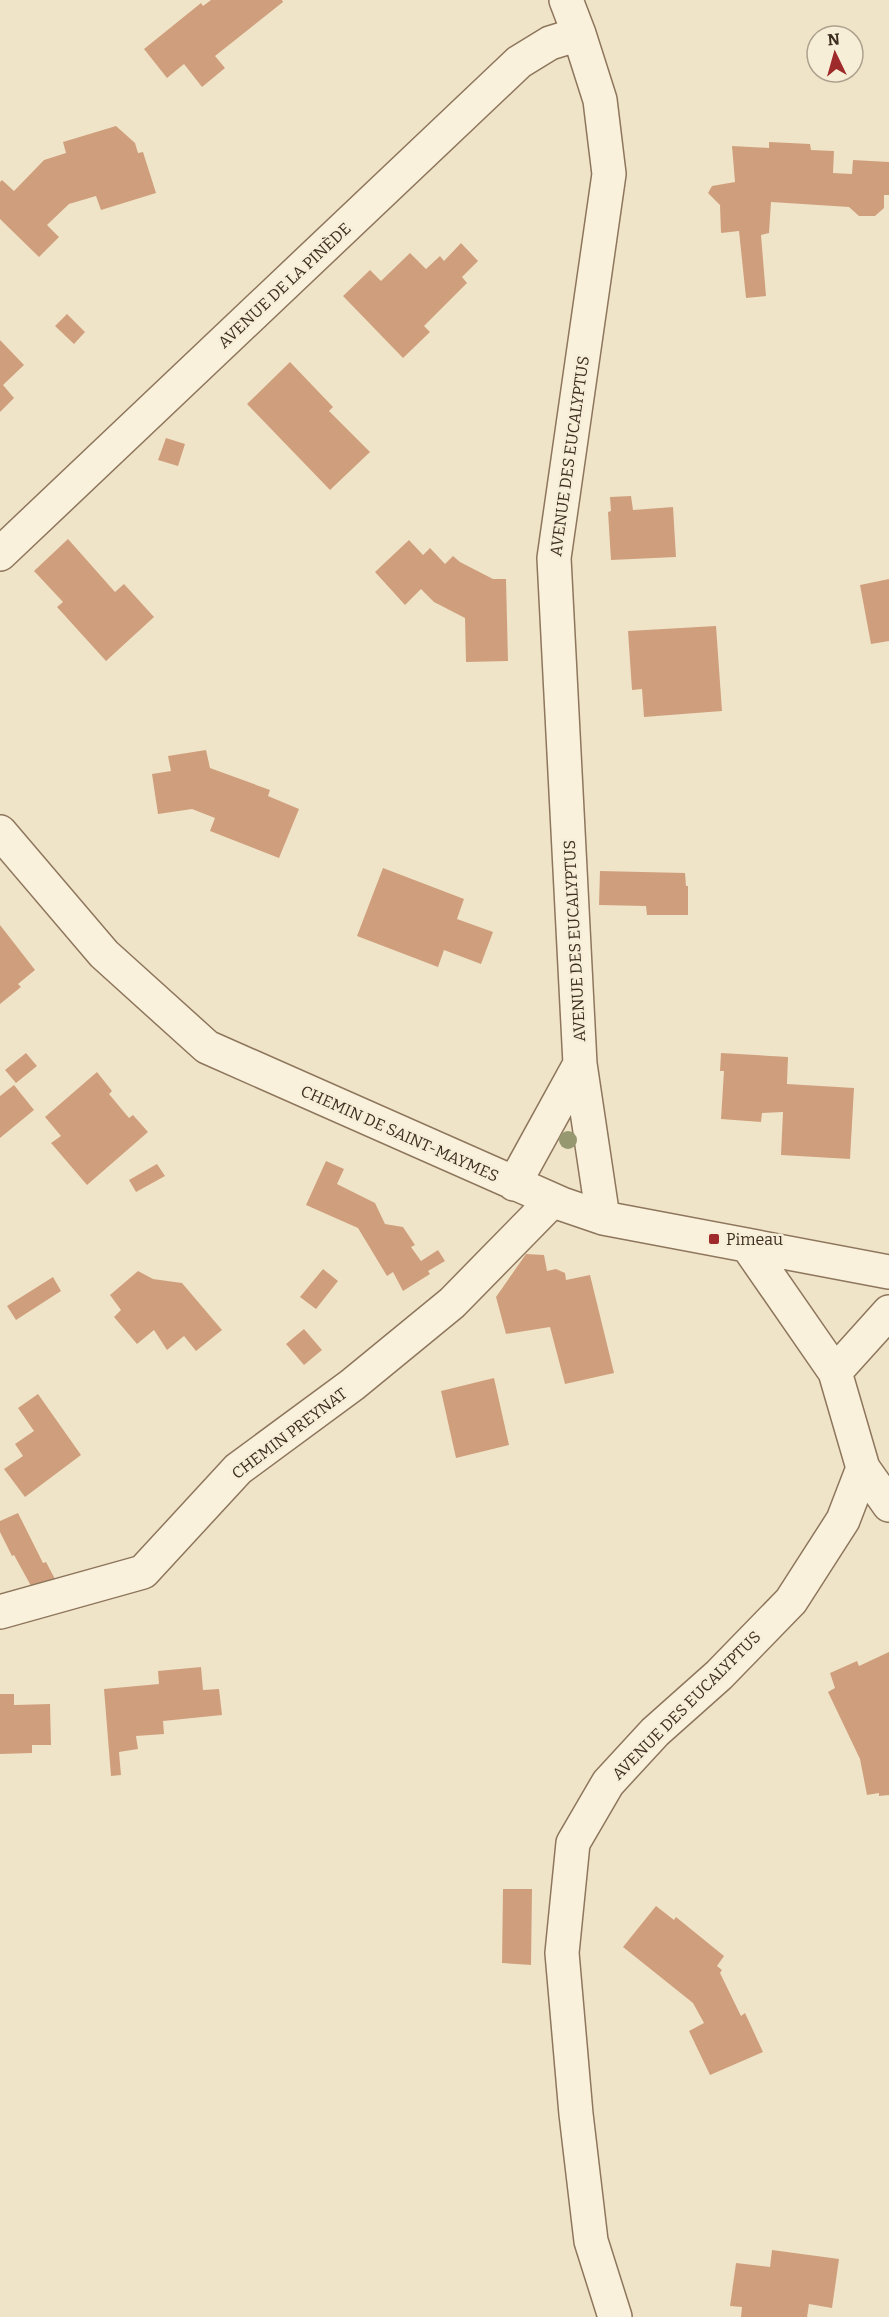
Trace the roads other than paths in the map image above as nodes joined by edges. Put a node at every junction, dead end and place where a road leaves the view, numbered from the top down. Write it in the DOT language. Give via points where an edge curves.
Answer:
graph roads {
  1 [pos="566,0"];
  2 [pos="579,34"];
  3 [pos="0,554"];
  4 [pos="0,832"];
  5 [pos="580,1064"];
  6 [pos="514,1184"];
  7 [pos="552,1201"];
  8 [pos="603,1218"];
  9 [pos="747,1245"];
  10 [pos="889,1272"];
  11 [pos="889,1312"];
  12 [pos="836,1372"];
  13 [pos="863,1468"];
  14 [pos="889,1505"];
  15 [pos="0,1612"];
  16 [pos="615,2317"];
  1 -- 2 [label="street, AVENUE DES EUCALYPTUS"];
  2 -- 3 [label="street, AVENUE DE LA PINÈDE" via="550,43 519,62"];
  2 -- 5 [label="street, AVENUE DES EUCALYPTUS" via="600,100 609,174 554,558"];
  4 -- 6 [label="street, CHEMIN DE SAINT-MAYMES" via="104,954 207,1047"];
  5 -- 6 [label="street, AVENUE DES EUCALYPTUS"];
  5 -- 8 [label="street, AVENUE DES EUCALYPTUS"];
  6 -- 7 [label="street, CHEMIN DE SAINT-MAYMES"];
  7 -- 8 [label="street, CHEMIN DE SAINT-MAYMES"];
  7 -- 15 [label="street, CHEMIN PREYNAT" via="452,1304 352,1385 238,1469 143,1572"];
  8 -- 9 [label="street, CHEMIN DE SAINT-MAYMES"];
  9 -- 10 [label="street, CHEMIN DE SAINT-MAYMES"];
  9 -- 12 [label="street"];
  11 -- 12 [label="street"];
  12 -- 13 [label="street"];
  13 -- 14 [label="street"];
  13 -- 16 [label="street, AVENUE DES EUCALYPTUS" via="843,1520 791,1601 719,1675 655,1732 608,1783 573,1843 562,1953 576,2114 591,2241"];
}
